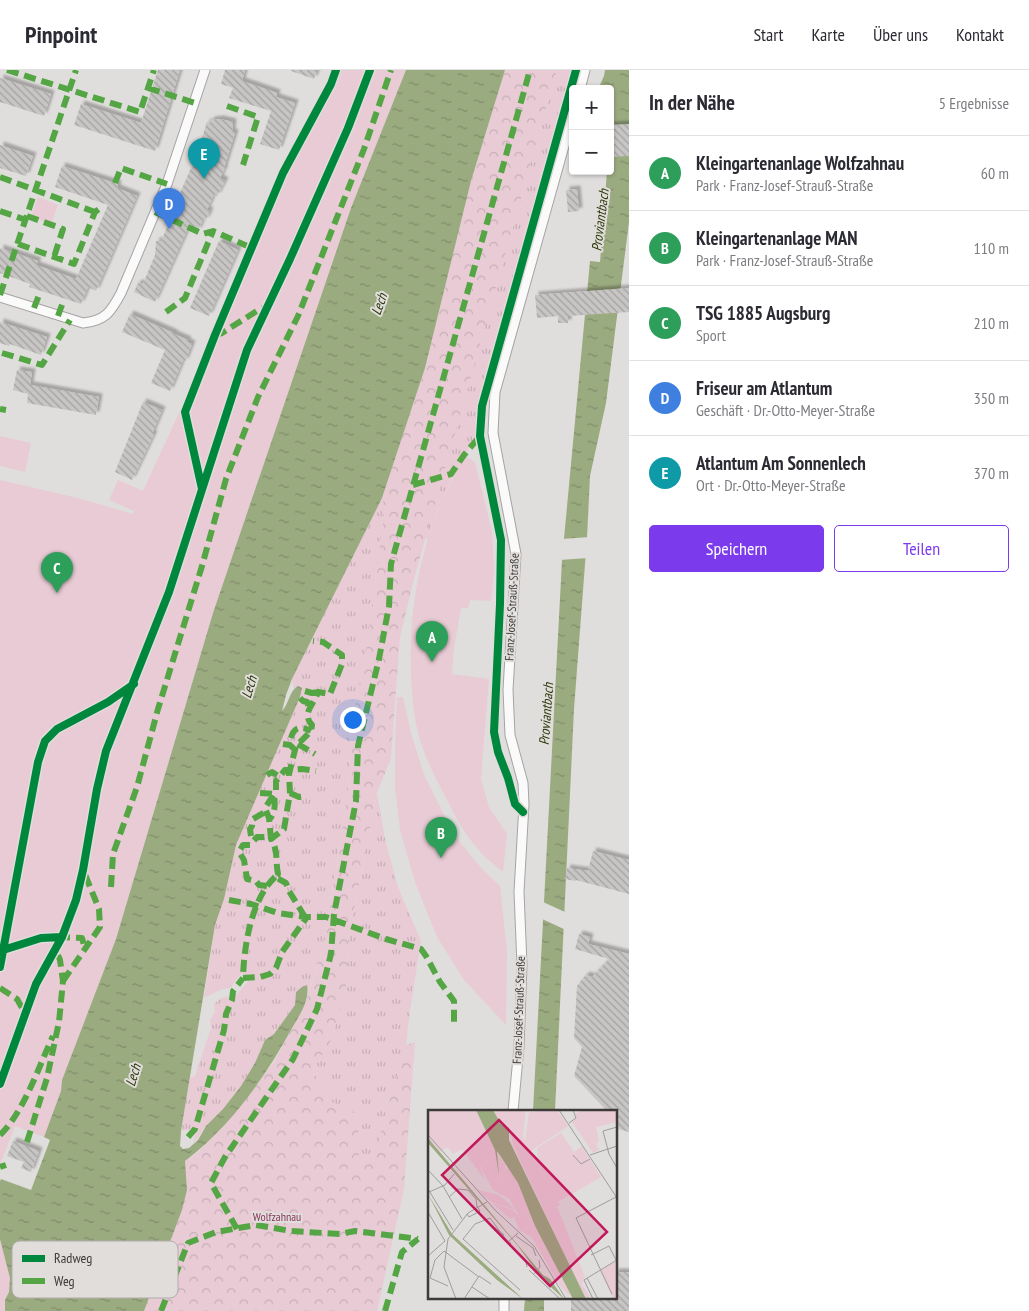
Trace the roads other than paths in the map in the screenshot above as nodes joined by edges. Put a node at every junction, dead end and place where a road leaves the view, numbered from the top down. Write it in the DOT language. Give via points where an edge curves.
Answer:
graph roads {
  1 [pos="205,70"];
  2 [pos="585,70"];
  3 [pos="581,85"];
  4 [pos="569,128"];
  5 [pos="0,297"];
  6 [pos="513,1110"];
  7 [pos="504,1298"];
  8 [pos="504,1311"];
  1 -- 5 [label="street" via="167,184 112,309 103,318 83,323"];
  2 -- 3 [label="street"];
  4 -- 6 [label="street, Franz-Josef-Strauß-Straße" via="494,400 493,434 516,554 508,712 510,735 523,783 519,892 522,965"];
  7 -- 8 [label="street"];
}
